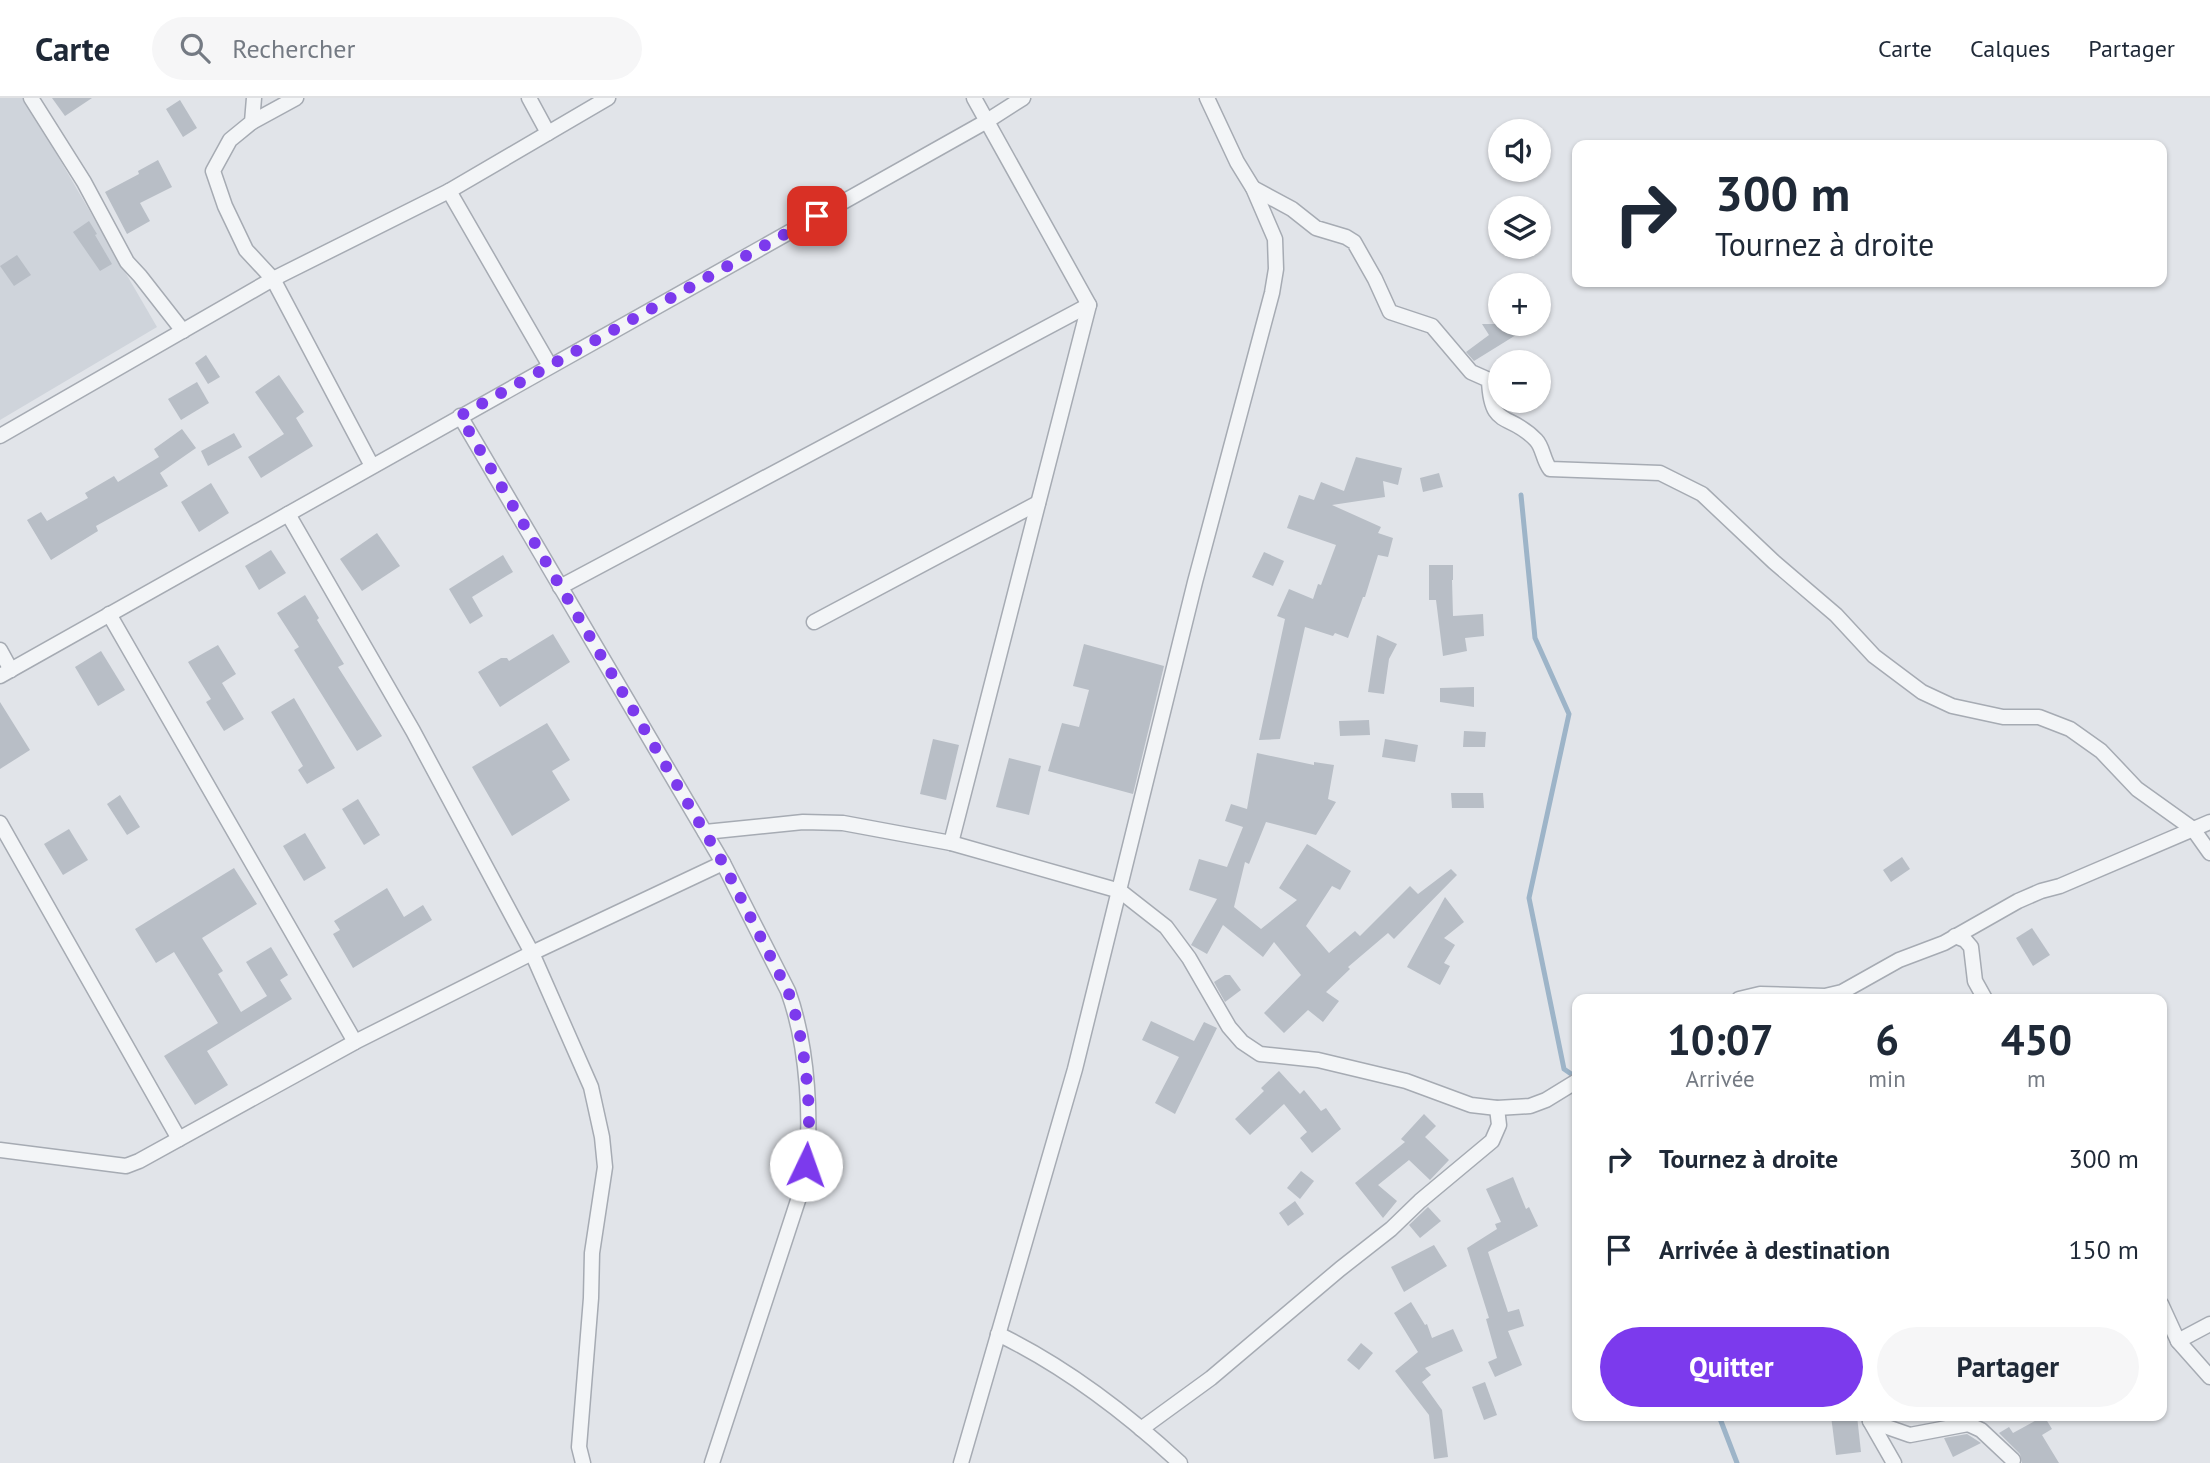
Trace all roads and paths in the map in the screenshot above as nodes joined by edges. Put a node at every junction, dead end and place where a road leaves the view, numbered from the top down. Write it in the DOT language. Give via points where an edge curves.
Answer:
graph roads {
  1 [pos="31,98"];
  2 [pos="254,98"];
  3 [pos="296,98"];
  4 [pos="529,98"];
  5 [pos="608,98"];
  6 [pos="974,98"];
  7 [pos="1023,98"];
  8 [pos="1206,98"];
  9 [pos="987,121"];
  10 [pos="252,122"];
  11 [pos="548,133"];
  12 [pos="1252,188"];
  13 [pos="449,191"];
  14 [pos="273,279"];
  15 [pos="1088,305"];
  16 [pos="183,331"];
  17 [pos="550,366"];
  18 [pos="460,416"];
  19 [pos="0,436"];
  20 [pos="372,466"];
  21 [pos="1038,503"];
  22 [pos="288,514"];
  23 [pos="560,587"];
  24 [pos="109,614"];
  25 [pos="814,622"];
  26 [pos="0,650"];
  27 [pos="5,673"];
  28 [pos="2210,822"];
  29 [pos="0,823"];
  30 [pos="2193,829"];
  31 [pos="705,832"];
  32 [pos="951,843"];
  33 [pos="2210,853"];
  34 [pos="723,863"];
  35 [pos="1120,891"];
  36 [pos="1955,936"];
  37 [pos="532,953"];
  38 [pos="1834,994"];
  39 [pos="1982,994"];
  40 [pos="355,1042"];
  41 [pos="1572,1083"];
  42 [pos="1497,1108"];
  43 [pos="179,1139"];
  44 [pos="0,1150"];
  45 [pos="2167,1317"];
  46 [pos="2210,1324"];
  47 [pos="998,1334"];
  48 [pos="2178,1341"];
  49 [pos="2210,1377"];
  50 [pos="1872,1421"];
  51 [pos="1877,1421"];
  52 [pos="1141,1429"];
  53 [pos="2013,1460"];
  54 [pos="583,1463"];
  55 [pos="712,1463"];
  56 [pos="961,1463"];
  57 [pos="1180,1463"];
  58 [pos="1894,1463"];
  1 -- 16 [label="street" via="127,262"];
  2 -- 10 [label="street"];
  3 -- 10 [label="street"];
  4 -- 11 [label="street"];
  5 -- 11 [label="street"];
  6 -- 9 [label="street"];
  7 -- 9 [label="street"];
  8 -- 12 [label="street"];
  9 -- 15 [label="street"];
  9 -- 17 [label="street"];
  10 -- 14 [label="street" via="230,140 213,171 246,250"];
  11 -- 13 [label="street"];
  12 -- 30 [label="street" via="1292,209 1315,228 1354,243 1390,312 1433,326 1471,372 1489,380 1489,400 1497,414 1523,426 1539,443 1550,469 1660,473 1702,494 1836,615 1874,656 1922,692 1952,706 2003,717 2039,717 2070,729 2101,751 2137,789"];
  12 -- 35 [label="street" via="1275,239 1272,293"];
  13 -- 14 [label="street"];
  13 -- 17 [label="street"];
  14 -- 16 [label="street"];
  14 -- 20 [label="street"];
  15 -- 21 [label="street"];
  15 -- 23 [label="street"];
  16 -- 19 [label="street"];
  17 -- 18 [label="street"];
  18 -- 20 [label="street"];
  18 -- 23 [label="street"];
  20 -- 22 [label="street"];
  21 -- 25 [label="street"];
  21 -- 32 [label="street"];
  22 -- 24 [label="street"];
  22 -- 37 [label="street" via="413,731"];
  23 -- 31 [label="street"];
  24 -- 27 [label="street"];
  24 -- 40 [label="street"];
  26 -- 27 [label="street"];
  28 -- 30 [label="street"];
  29 -- 43 [label="street"];
  30 -- 33 [label="street"];
  30 -- 36 [label="street" via="2018,901"];
  31 -- 32 [label="street" via="803,822 843,823"];
  31 -- 34 [label="street"];
  32 -- 35 [label="street"];
  34 -- 37 [label="street"];
  34 -- 55 [label="street" via="796,1013 809,1149 804,1182"];
  35 -- 42 [label="street" via="1166,928 1229,1027 1260,1054 1318,1060 1406,1081 1471,1105"];
  35 -- 47 [label="street"];
  36 -- 38 [label="street"];
  36 -- 39 [label="street" via="1971,947 1975,981"];
  37 -- 40 [label="street"];
  37 -- 54 [label="street" via="592,1087 602,1137 605,1167 592,1253 579,1447"];
  40 -- 43 [label="street"];
  41 -- 42 [label="street" via="1530,1106"];
  42 -- 52 [label="street" via="1499,1125 1492,1140 1212,1378"];
  43 -- 44 [label="street" via="126,1166"];
  45 -- 48 [label="street"];
  46 -- 48 [label="street"];
  47 -- 52 [label="street" via="1035,1352"];
  47 -- 56 [label="street"];
  48 -- 49 [label="street"];
  50 -- 58 [label="street"];
  51 -- 53 [label="street" via="1910,1436 1968,1424"];
  52 -- 57 [label="street"];
}
